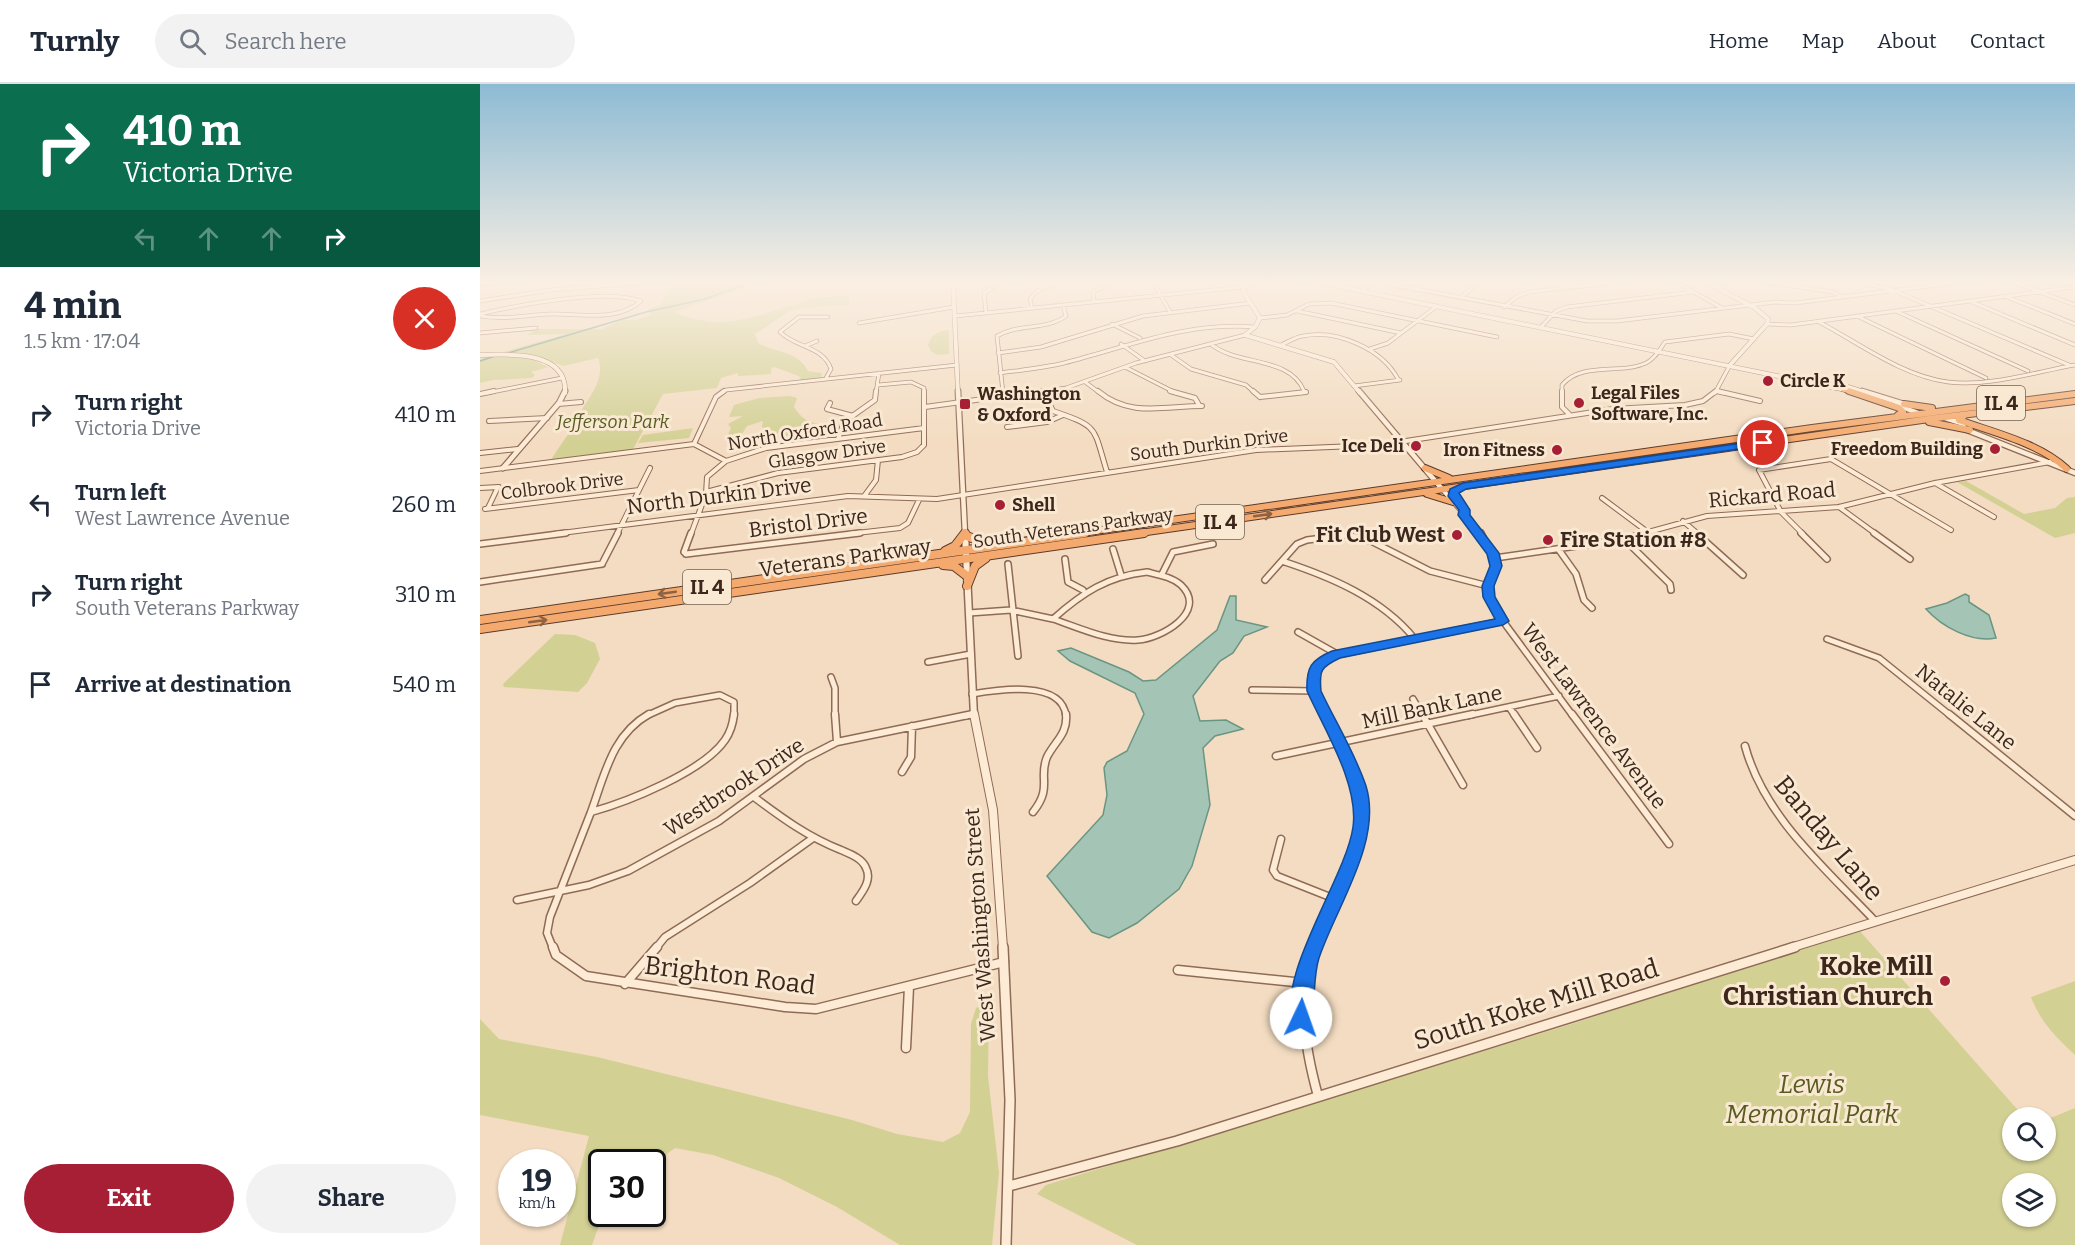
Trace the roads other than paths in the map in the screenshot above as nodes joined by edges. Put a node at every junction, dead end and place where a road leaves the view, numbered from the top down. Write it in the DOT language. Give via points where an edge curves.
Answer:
graph roads {
  1 [pos="782,335"];
  2 [pos="956,335"];
  3 [pos="999,335"];
  4 [pos="1078,335"];
  5 [pos="1134,335"];
  6 [pos="1154,335"];
  7 [pos="1245,335"];
  8 [pos="1305,335"];
  9 [pos="1318,335"];
  10 [pos="1398,335"];
  11 [pos="1488,335"];
  12 [pos="1583,335"];
  13 [pos="1717,335"];
  14 [pos="1733,335"];
  15 [pos="1757,335"];
  16 [pos="1844,335"];
  17 [pos="1897,335"];
  18 [pos="1949,335"];
  19 [pos="2003,335"];
  20 [pos="2052,335"];
  21 [pos="1497,337"];
  22 [pos="1140,338"];
  23 [pos="1754,339"];
  24 [pos="817,341"];
  25 [pos="1121,344"];
  26 [pos="1212,345"];
  27 [pos="1281,345"];
  28 [pos="2075,345"];
  29 [pos="805,346"];
  30 [pos="1370,349"];
  31 [pos="1659,350"];
  32 [pos="998,353"];
  33 [pos="480,355"];
  34 [pos="1171,355"];
  35 [pos="1145,361"];
  36 [pos="1730,364"];
  37 [pos="957,365"];
  38 [pos="2073,365"];
  39 [pos="1125,367"];
  40 [pos="2030,372"];
  41 [pos="879,373"];
  42 [pos="1000,373"];
  43 [pos="562,378"];
  44 [pos="826,378"];
  45 [pos="1987,379"];
  46 [pos="1085,382"];
  47 [pos="878,385"];
  48 [pos="1354,386"];
  49 [pos="1843,389"];
  50 [pos="1716,391"];
  51 [pos="1044,392"];
  52 [pos="480,394"];
  53 [pos="2075,394"];
  54 [pos="1004,397"];
  55 [pos="2055,397"];
  56 [pos="1760,401"];
  57 [pos="2075,401"];
  58 [pos="581,402"];
  59 [pos="959,402"];
  60 [pos="830,403"];
  61 [pos="558,404"];
  62 [pos="1904,404"];
  63 [pos="1200,405"];
  64 [pos="925,406"];
  65 [pos="1681,406"];
  66 [pos="1914,407"];
  67 [pos="1927,412"];
  68 [pos="1919,413"];
  69 [pos="1569,414"];
  70 [pos="1968,414"];
  71 [pos="1063,415"];
  72 [pos="1694,415"];
  73 [pos="853,416"];
  74 [pos="1895,416"];
  75 [pos="1942,417"];
  76 [pos="547,418"];
  77 [pos="1934,418"];
  78 [pos="489,421"];
  79 [pos="1948,423"];
  80 [pos="1007,427"];
  81 [pos="924,428"];
  82 [pos="1970,430"];
  83 [pos="1794,438"];
  84 [pos="838,439"];
  85 [pos="1780,440"];
  86 [pos="1402,442"];
  87 [pos="694,444"];
  88 [pos="518,449"];
  89 [pos="480,453"];
  90 [pos="878,460"];
  91 [pos="726,461"];
  92 [pos="2052,461"];
  93 [pos="1552,466"];
  94 [pos="503,468"];
  95 [pos="650,468"];
  96 [pos="1425,468"];
  97 [pos="2067,469"];
  98 [pos="480,471"];
  99 [pos="1514,471"];
  100 [pos="1107,472"];
  101 [pos="2075,473"];
  102 [pos="1436,482"];
  103 [pos="1935,483"];
  104 [pos="1416,485"];
  105 [pos="1463,486"];
  106 [pos="480,488"];
  107 [pos="1442,489"];
  108 [pos="639,490"];
  109 [pos="706,492"];
  110 [pos="1890,494"];
  111 [pos="866,495"];
  112 [pos="963,495"];
  113 [pos="1602,498"];
  114 [pos="920,500"];
  115 [pos="1368,500"];
  116 [pos="1453,502"];
  117 [pos="1324,507"];
  118 [pos="1839,507"];
  119 [pos="487,508"];
  120 [pos="1780,512"];
  121 [pos="1464,515"];
  122 [pos="697,517"];
  123 [pos="1994,517"];
  124 [pos="1683,521"];
  125 [pos="622,526"];
  126 [pos="1116,528"];
  127 [pos="1951,530"];
  128 [pos="1649,533"];
  129 [pos="965,534"];
  130 [pos="1057,537"];
  131 [pos="1624,539"];
  132 [pos="480,544"];
  133 [pos="1214,544"];
  134 [pos="1113,549"];
  135 [pos="966,550"];
  136 [pos="1559,550"];
  137 [pos="997,554"];
  138 [pos="933,555"];
  139 [pos="1495,558"];
  140 [pos="966,559"];
  141 [pos="1065,559"];
  142 [pos="1827,559"];
  143 [pos="1910,559"];
  144 [pos="1282,561"];
  145 [pos="1008,564"];
  146 [pos="877,572"];
  147 [pos="1121,574"];
  148 [pos="1162,574"];
  149 [pos="1743,575"];
  150 [pos="967,576"];
  151 [pos="829,579"];
  152 [pos="1265,580"];
  153 [pos="480,582"];
  154 [pos="967,586"];
  155 [pos="1488,586"];
  156 [pos="1083,590"];
  157 [pos="1671,590"];
  158 [pos="1012,608"];
  159 [pos="1592,608"];
  160 [pos="969,613"];
  161 [pos="1053,619"];
  162 [pos="480,620"];
  163 [pos="1503,621"];
  164 [pos="480,629"];
  165 [pos="1298,632"];
  166 [pos="1414,638"];
  167 [pos="1827,639"];
  168 [pos="971,654"];
  169 [pos="1337,654"];
  170 [pos="1018,656"];
  171 [pos="928,662"];
  172 [pos="831,677"];
  173 [pos="1252,690"];
  174 [pos="1314,691"];
  175 [pos="972,694"];
  176 [pos="1559,696"];
  177 [pos="1413,699"];
  178 [pos="1509,707"];
  179 [pos="974,714"];
  180 [pos="1428,725"];
  181 [pos="912,726"];
  182 [pos="837,742"];
  183 [pos="1339,743"];
  184 [pos="1745,746"];
  185 [pos="1537,748"];
  186 [pos="1276,756"];
  187 [pos="902,772"];
  188 [pos="1463,785"];
  189 [pos="754,797"];
  190 [pos="590,812"];
  191 [pos="1033,812"];
  192 [pos="2075,816"];
  193 [pos="813,838"];
  194 [pos="1281,839"];
  195 [pos="1669,844"];
  196 [pos="2073,863"];
  197 [pos="560,891"];
  198 [pos="1335,899"];
  199 [pos="517,900"];
  200 [pos="856,901"];
  201 [pos="1875,921"];
  202 [pos="1004,962"];
  203 [pos="1178,970"];
  204 [pos="1304,983"];
  205 [pos="625,984"];
  206 [pos="909,987"];
  207 [pos="906,1048"];
  208 [pos="1318,1096"];
  209 [pos="1009,1186"];
  210 [pos="1006,1245"];
  1 -- 29 [label="street"];
  2 -- 37 [label="street, West Washington Street"];
  3 -- 32 [label="street"];
  4 -- 32 [label="street" via="1046,346"];
  5 -- 22 [label="street"];
  6 -- 22 [label="street"];
  7 -- 26 [label="street"];
  7 -- 27 [label="street"];
  8 -- 27 [label="street"];
  9 -- 30 [label="street"];
  10 -- 30 [label="street"];
  11 -- 21 [label="street"];
  12 -- 31 [label="street"];
  13 -- 31 [label="street" via="1665,342"];
  14 -- 23 [label="street"];
  15 -- 23 [label="street"];
  16 -- 45 [label="street" via="1923,375 1943,381"];
  17 -- 45 [label="street"];
  18 -- 40 [label="street"];
  19 -- 38 [label="street"];
  20 -- 28 [label="street"];
  22 -- 25 [label="street"];
  23 -- 36 [label="street"];
  24 -- 29 [label="street"];
  25 -- 35 [label="street"];
  25 -- 42 [label="street" via="1057,364"];
  26 -- 34 [label="street"];
  26 -- 34 [label="street" via="1229,356 1289,372 1306,392 1259,398 1246,385 1195,371"];
  27 -- 48 [label="street" via="1334,362"];
  29 -- 44 [label="street" via="829,362 831,369"];
  30 -- 48 [label="street" via="1400,380"];
  31 -- 36 [label="street"];
  31 -- 69 [label="street" via="1641,364 1567,379 1562,385 1562,407"];
  32 -- 42 [label="street"];
  33 -- 43 [label="street" via="532,358 553,364"];
  34 -- 35 [label="street"];
  35 -- 39 [label="street"];
  36 -- 49 [label="street"];
  36 -- 50 [label="street"];
  36 -- 62 [label="street" via="1838,384"];
  37 -- 41 [label="street"];
  37 -- 59 [label="street, West Washington Street"];
  38 -- 40 [label="street"];
  39 -- 46 [label="street"];
  39 -- 63 [label="street" via="1166,390 1195,398"];
  40 -- 45 [label="street"];
  41 -- 44 [label="street"];
  41 -- 47 [label="street"];
  42 -- 54 [label="street"];
  43 -- 52 [label="street"];
  43 -- 61 [label="street" via="567,390"];
  44 -- 87 [label="street" via="720,393"];
  46 -- 51 [label="street"];
  46 -- 63 [label="street" via="1113,402 1135,409 1161,411"];
  47 -- 64 [label="street" via="920,385 925,390"];
  47 -- 73 [label="street" via="875,400"];
  48 -- 86 [label="street"];
  49 -- 68 [label="street"];
  49 -- 74 [label="highway" via="1902,410"];
  50 -- 56 [label="street"];
  50 -- 65 [label="street" via="1703,401"];
  51 -- 54 [label="street"];
  51 -- 71 [label="street" via="1050,408"];
  53 -- 55 [label="highway, South Veterans Parkway / IL 4"];
  54 -- 59 [label="street"];
  55 -- 62 [label="highway" via="1939,409"];
  55 -- 67 [label="highway, South Veterans Parkway / IL 4"];
  55 -- 75 [label="highway" via="1945,413"];
  57 -- 70 [label="highway, South Veterans Parkway / IL 4"];
  58 -- 61 [label="street"];
  59 -- 64 [label="street"];
  59 -- 112 [label="street, West Washington Street"];
  60 -- 73 [label="street" via="827,410"];
  61 -- 76 [label="street"];
  62 -- 66 [label="street"];
  64 -- 81 [label="street"];
  65 -- 69 [label="street"];
  65 -- 72 [label="street"];
  66 -- 67 [label="street"];
  66 -- 68 [label="highway"];
  67 -- 68 [label="highway, South Veterans Parkway / IL 4"];
  67 -- 75 [label="street"];
  68 -- 74 [label="highway, South Veterans Parkway / IL 4"];
  68 -- 77 [label="street"];
  68 -- 85 [label="highway"];
  69 -- 86 [label="street, South Durkin Drive"];
  70 -- 75 [label="highway, South Veterans Parkway / IL 4"];
  70 -- 97 [label="highway" via="1959,420 2034,448"];
  71 -- 80 [label="street" via="1047,422"];
  71 -- 100 [label="street" via="1093,428"];
  73 -- 84 [label="street" via="841,426"];
  74 -- 93 [label="highway, South Veterans Parkway / IL 4"];
  75 -- 77 [label="highway, South Veterans Parkway / IL 4"];
  75 -- 79 [label="highway"];
  75 -- 92 [label="street" via="2022,445"];
  76 -- 78 [label="street"];
  76 -- 88 [label="street"];
  77 -- 79 [label="street"];
  77 -- 83 [label="highway, South Veterans Parkway / IL 4"];
  79 -- 82 [label="street"];
  81 -- 84 [label="street, North Oxford Road"];
  81 -- 90 [label="street, Glasgow Drive" via="924,445 917,452"];
  82 -- 83 [label="highway" via="1921,422"];
  82 -- 92 [label="street"];
  83 -- 85 [label="highway, South Veterans Parkway / IL 4"];
  84 -- 91 [label="street, North Oxford Road" via="759,450"];
  85 -- 105 [label="highway, South Veterans Parkway / IL 4"];
  86 -- 96 [label="street"];
  86 -- 100 [label="street, South Durkin Drive" via="1256,450"];
  87 -- 91 [label="street, North Oxford Road"];
  87 -- 94 [label="street"];
  88 -- 89 [label="street"];
  88 -- 94 [label="street"];
  90 -- 109 [label="street, Glasgow Drive" via="772,474"];
  90 -- 111 [label="street" via="876,480"];
  91 -- 109 [label="street" via="707,477"];
  92 -- 97 [label="street"];
  92 -- 103 [label="street, Rickard Road"];
  93 -- 99 [label="highway, South Veterans Parkway / IL 4"];
  93 -- 107 [label="highway"];
  94 -- 98 [label="street"];
  95 -- 108 [label="street"];
  96 -- 99 [label="highway" via="1450,478"];
  96 -- 102 [label="street"];
  96 -- 104 [label="highway" via="1426,478"];
  97 -- 101 [label="street"];
  99 -- 102 [label="highway, South Veterans Parkway / IL 4"];
  100 -- 112 [label="street, South Durkin Drive"];
  102 -- 104 [label="highway, South Veterans Parkway / IL 4"];
  102 -- 107 [label="street"];
  102 -- 117 [label="highway" via="1430,487"];
  103 -- 110 [label="street, Rickard Road"];
  103 -- 123 [label="street"];
  104 -- 126 [label="highway, South Veterans Parkway / IL 4"];
  105 -- 107 [label="highway, South Veterans Parkway / IL 4"];
  105 -- 121 [label="highway" via="1453,494"];
  106 -- 119 [label="street" via="500,486"];
  107 -- 115 [label="highway, South Veterans Parkway / IL 4"];
  107 -- 116 [label="street"];
  108 -- 119 [label="street, Colbrook Drive"];
  108 -- 125 [label="street"];
  109 -- 122 [label="street"];
  110 -- 118 [label="street, Rickard Road"];
  110 -- 120 [label="street" via="1830,459 1760,469"];
  110 -- 127 [label="street"];
  111 -- 114 [label="street, North Durkin Drive"];
  111 -- 122 [label="street, North Durkin Drive"];
  112 -- 114 [label="street, North Durkin Drive"];
  112 -- 129 [label="street, West Washington Street"];
  113 -- 128 [label="street"];
  114 -- 122 [label="street, Bristol Drive" via="906,527 683,555"];
  115 -- 116 [label="highway" via="1427,494"];
  115 -- 117 [label="highway, South Veterans Parkway / IL 4"];
  116 -- 121 [label="street"];
  137 -- 117 [label="highway, South Veterans Parkway / IL 4, one-way"];
  118 -- 120 [label="street, Rickard Road"];
  118 -- 143 [label="street"];
  120 -- 124 [label="street, Rickard Road"];
  120 -- 142 [label="street"];
  121 -- 139 [label="street"];
  122 -- 125 [label="street, North Durkin Drive"];
  124 -- 128 [label="street, Rickard Road"];
  124 -- 149 [label="street"];
  125 -- 132 [label="street, North Durkin Drive"];
  125 -- 153 [label="street" via="603,564"];
  126 -- 130 [label="highway, South Veterans Parkway / IL 4"];
  126 -- 140 [label="highway"];
  128 -- 131 [label="street, Rickard Road"];
  129 -- 130 [label="highway" via="985,544"];
  129 -- 135 [label="street, West Washington Street"];
  129 -- 138 [label="highway" via="954,547"];
  130 -- 135 [label="highway, South Veterans Parkway / IL 4"];
  131 -- 136 [label="street, Rickard Road"];
  131 -- 157 [label="street" via="1670,584"];
  133 -- 148 [label="street" via="1173,552"];
  134 -- 147 [label="street"];
  135 -- 138 [label="highway, Veterans Parkway / IL 4"];
  135 -- 140 [label="street, West Washington Street"];
  135 -- 151 [label="highway"];
  136 -- 139 [label="street, Rickard Road"];
  136 -- 159 [label="street"];
  137 -- 140 [label="highway, South Veterans Parkway / IL 4"];
  137 -- 154 [label="highway" via="978,562"];
  138 -- 162 [label="highway, Veterans Parkway / IL 4, one-way"];
  139 -- 155 [label="street" via="1495,571"];
  140 -- 146 [label="highway, Veterans Parkway / IL 4"];
  140 -- 150 [label="street, West Washington Street"];
  141 -- 156 [label="street" via="1068,582"];
  144 -- 152 [label="street"];
  144 -- 155 [label="street" via="1294,546 1307,540 1352,535 1430,571"];
  144 -- 166 [label="street" via="1347,588 1396,618"];
  145 -- 158 [label="street"];
  146 -- 150 [label="highway" via="947,565"];
  146 -- 151 [label="highway, Veterans Parkway / IL 4"];
  147 -- 148 [label="street"];
  147 -- 156 [label="street"];
  148 -- 161 [label="street" via="1181,583 1189,596 1189,606 1168,631 1150,639 1132,641"];
  150 -- 154 [label="street, West Washington Street"];
  164 -- 151 [label="highway, Veterans Parkway / IL 4, one-way"];
  154 -- 160 [label="street, West Washington Street"];
  155 -- 163 [label="street, West Lawrence Avenue" via="1491,603"];
  156 -- 161 [label="street"];
  158 -- 160 [label="street"];
  158 -- 161 [label="street"];
  158 -- 170 [label="street"];
  160 -- 168 [label="street, West Washington Street"];
  163 -- 166 [label="street"];
  163 -- 176 [label="street, West Lawrence Avenue"];
  165 -- 169 [label="street"];
  166 -- 169 [label="street"];
  167 -- 192 [label="street, Natalie Lane" via="1879,658"];
  168 -- 171 [label="street"];
  168 -- 175 [label="street, West Washington Street"];
  169 -- 174 [label="street" via="1314,670"];
  172 -- 182 [label="street" via="836,687 833,719"];
  173 -- 174 [label="street"];
  174 -- 183 [label="street"];
  175 -- 179 [label="street, West Washington Street"];
  175 -- 191 [label="street" via="1026,688 1045,693 1065,709 1067,727 1046,759 1044,798"];
  176 -- 178 [label="street, Mill Bank Lane"];
  176 -- 195 [label="street, West Lawrence Avenue"];
  177 -- 180 [label="street"];
  178 -- 180 [label="street, Mill Bank Lane"];
  178 -- 185 [label="street"];
  179 -- 181 [label="street, Westbrook Drive"];
  179 -- 202 [label="street, West Washington Street" via="998,846"];
  180 -- 183 [label="street, Mill Bank Lane"];
  180 -- 188 [label="street"];
  181 -- 182 [label="street, Westbrook Drive"];
  181 -- 187 [label="street" via="911,760"];
  182 -- 189 [label="street, Westbrook Drive" via="804,759"];
  183 -- 186 [label="street, Mill Bank Lane"];
  183 -- 198 [label="street" via="1358,787 1362,827"];
  184 -- 201 [label="street, Banday Lane" via="1751,770 1769,804"];
  189 -- 193 [label="street"];
  189 -- 197 [label="street, Westbrook Drive" via="628,871"];
  190 -- 190 [label="street, Brighton Road" via="616,746 627,729 658,709 712,696 731,699 735,707 729,731 718,748 640,795"];
  190 -- 197 [label="street, Brighton Road"];
  193 -- 200 [label="street" via="863,862 867,885"];
  193 -- 205 [label="street" via="750,884 664,937"];
  194 -- 198 [label="street" via="1273,870 1277,876"];
  196 -- 201 [label="street, South Koke Mill Road"];
  197 -- 199 [label="street, Westbrook Drive"];
  197 -- 205 [label="street, Brighton Road" via="547,933 556,955 586,976"];
  198 -- 204 [label="street" via="1310,958"];
  201 -- 208 [label="street, South Koke Mill Road"];
  202 -- 206 [label="street, Brighton Road"];
  202 -- 209 [label="street, West Washington Street"];
  203 -- 204 [label="street"];
  204 -- 208 [label="street" via="1302,1037"];
  205 -- 206 [label="street, Brighton Road" via="802,1009 828,1007"];
  206 -- 207 [label="street"];
  208 -- 209 [label="street, South Koke Mill Road" via="1172,1143"];
  209 -- 210 [label="street, West Washington Street"];
}
